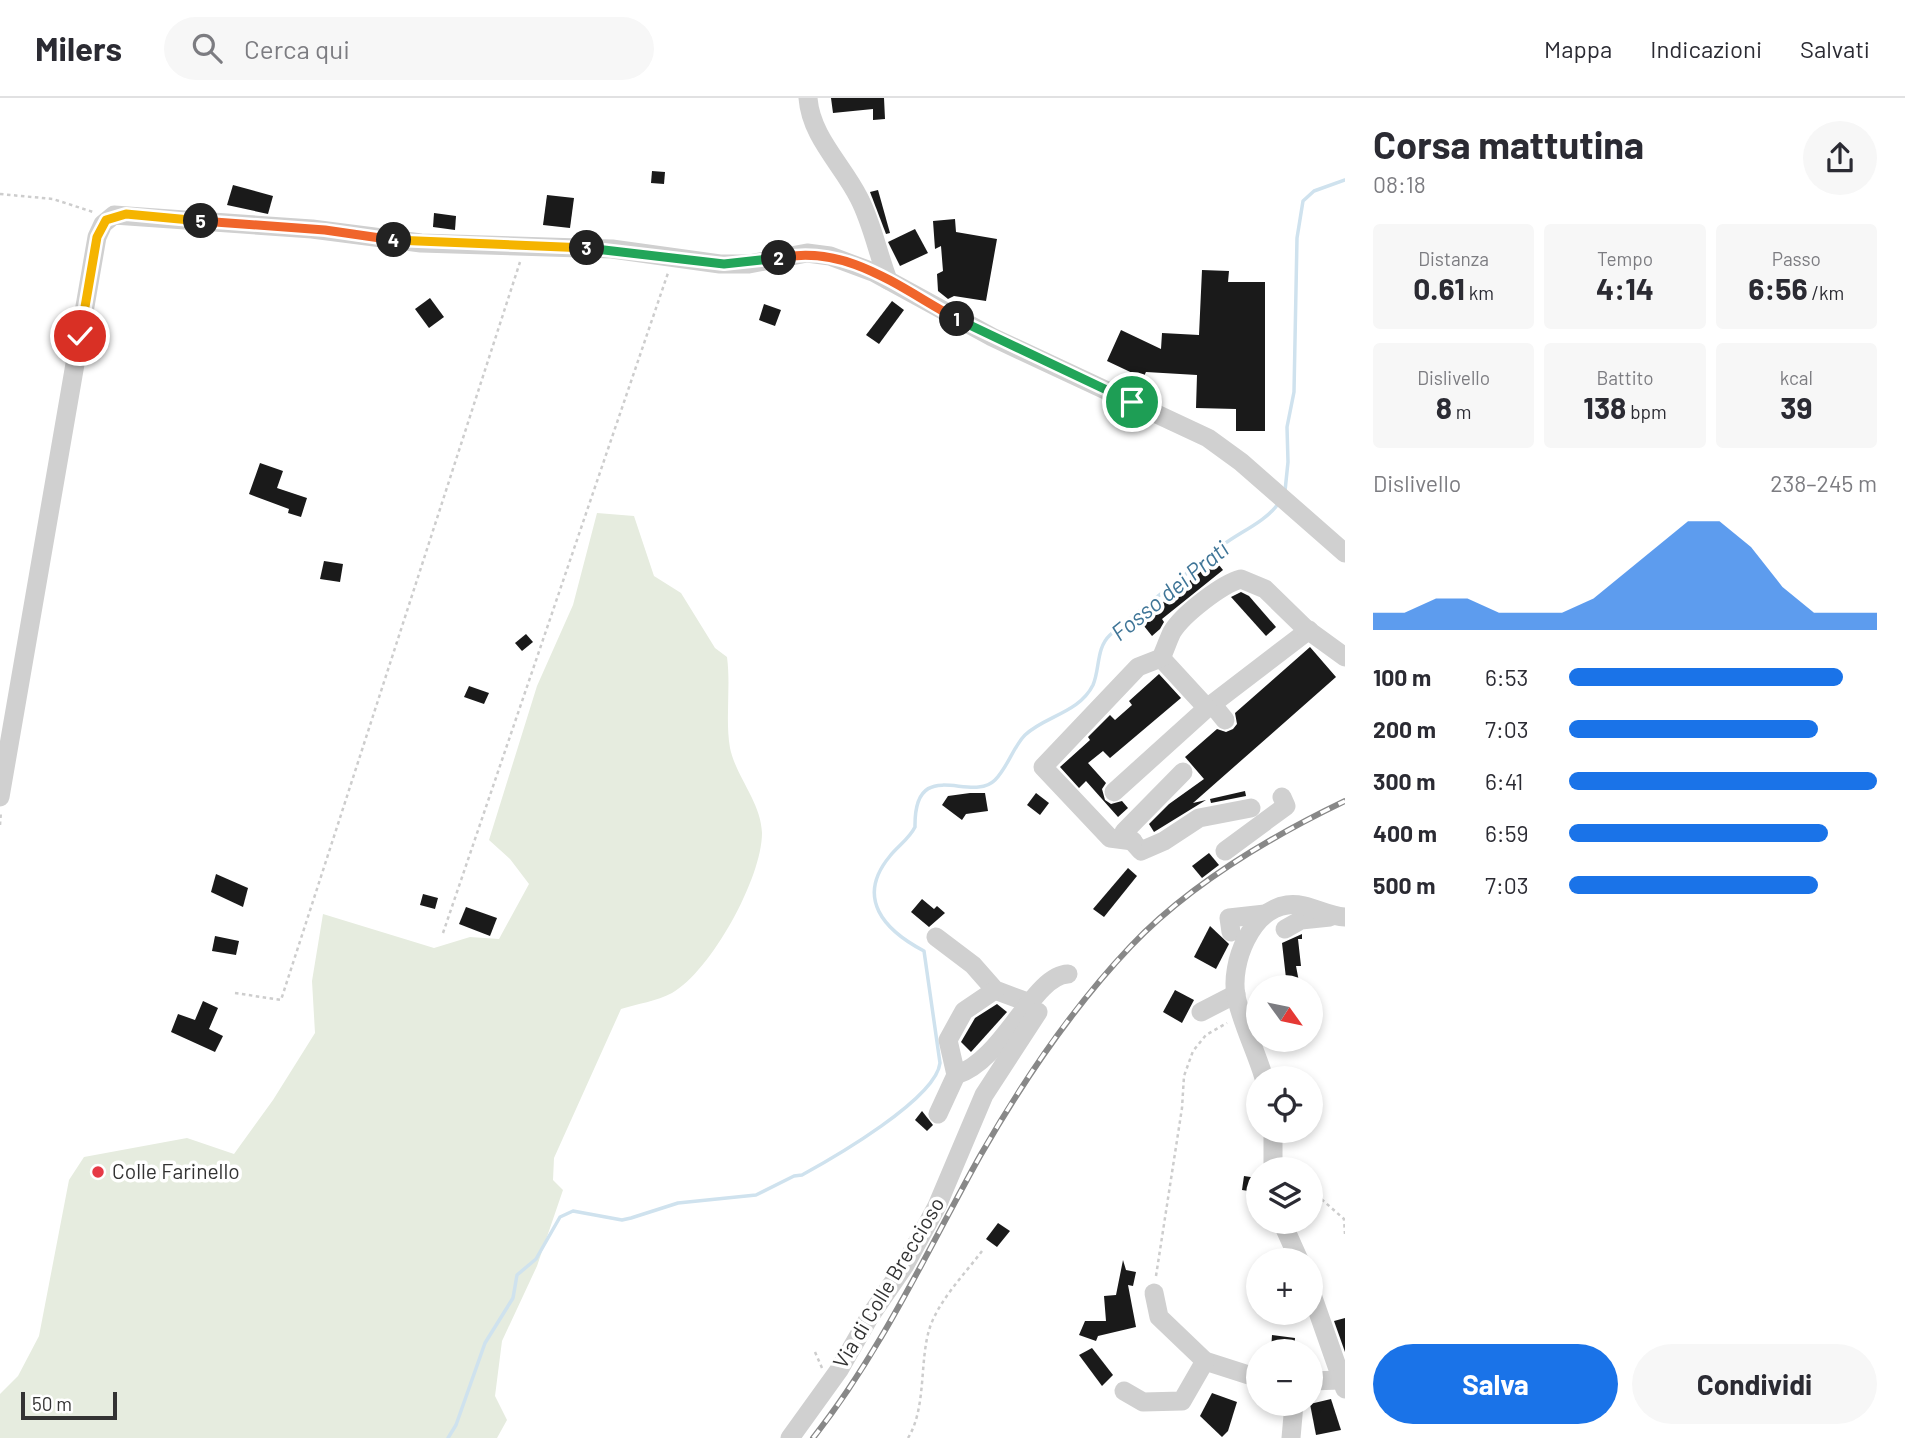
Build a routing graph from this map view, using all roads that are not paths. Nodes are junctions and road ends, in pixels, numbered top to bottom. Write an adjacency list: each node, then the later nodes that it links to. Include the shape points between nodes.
1 (808, 98): 2 (street, via 809,115 819,136 860,199)
2 (888, 280): 3 (street, via 984,332 1203,435); 10 (street, via 817,253 738,265 600,248 412,242 325,230 129,214 109,217 97,237)
3 (1345, 553)
4 (1309, 630): 5 (street); 6 (street, via 1265,589 1241,579 1226,583 1187,615); 7 (street)
5 (1345, 657)
6 (1161, 658): 7 (street); 13 (street, via 1138,667 1043,767)
7 (1210, 706): 8 (street); 13 (street)
8 (1225, 720)
9 (1183, 772): 14 (street, via 1124,832)
10 (0, 797)
11 (1282, 797): 15 (street, via 1286,806)
12 (1251, 808): 14 (street, via 1199,818 1141,851)
13 (1088, 815): 14 (street, via 1110,838)
14 (1133, 841)
15 (1225, 850)
16 (1265, 914): 17 (street, via 1287,905); 19 (street, via 1229,918); 23 (street, via 1248,935 1236,970)
17 (1340, 916): 18 (street, via 1301,920)
18 (1285, 929)
19 (1231, 932)
20 (936, 937): 22 (street, via 973,965)
21 (1068, 974): 24 (street, via 1060,974 1045,986)
22 (995, 990): 24 (street); 27 (street, via 964,1011 948,1040)
23 (1236, 994): 25 (street); 26 (street)
24 (1034, 1008): 27 (street, via 974,1070); 37 (street, Via di Colle Breccioso, via 984,1095 937,1206 905,1265)
25 (1201, 1012)
26 (1261, 1066)
27 (956, 1075): 28 (street)
28 (938, 1114)
29 (1154, 1293): 31 (street, via 1159,1317)
30 (1322, 1325): 34 (street)
31 (1205, 1361): 32 (street); 35 (street, via 1182,1401 1143,1402)
32 (1246, 1374)
33 (1323, 1378): 34 (street)
34 (1342, 1384)
35 (1124, 1391)
36 (1293, 1416): 38 (street)
37 (790, 1438)
38 (1291, 1438)

